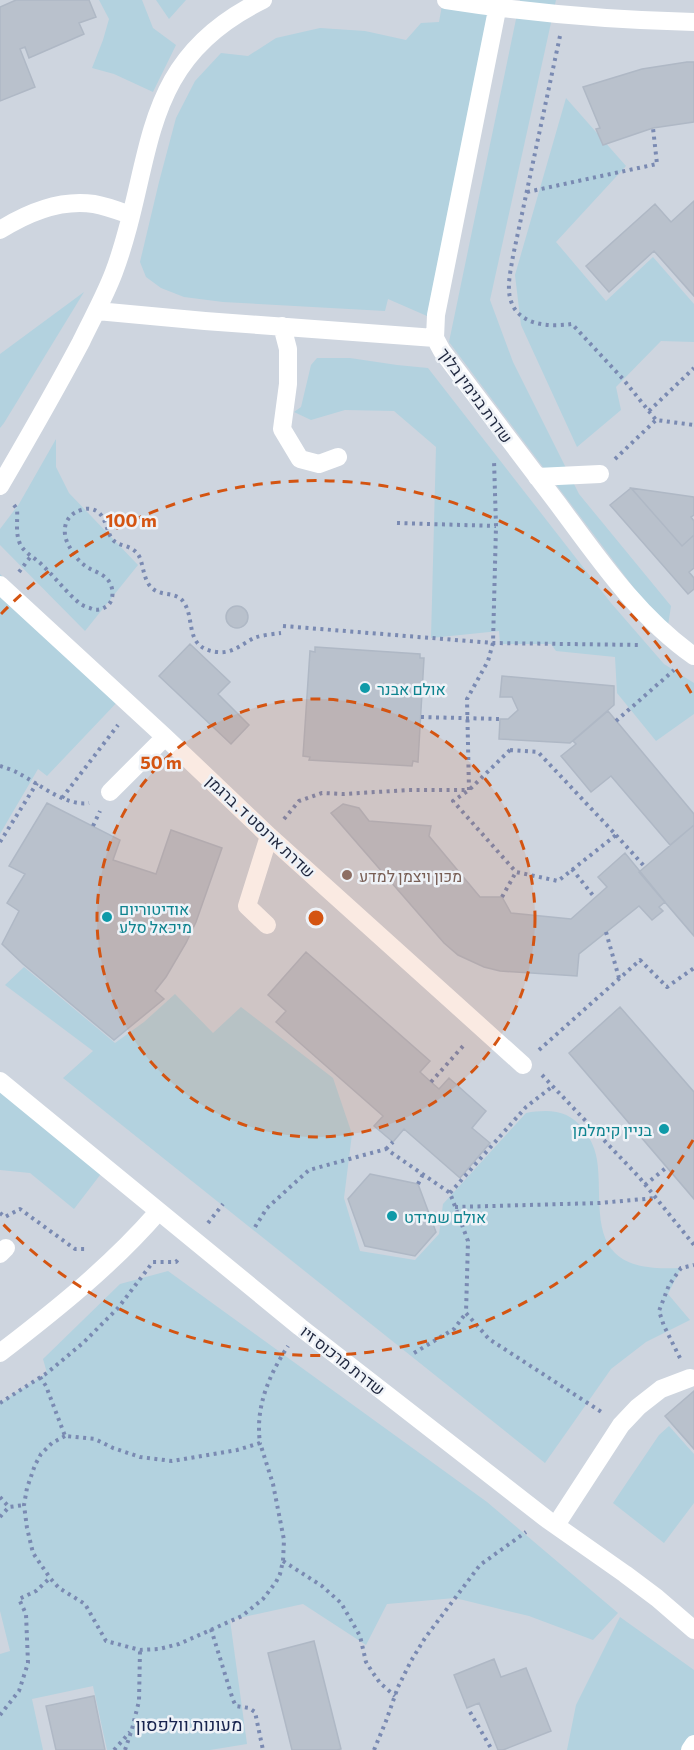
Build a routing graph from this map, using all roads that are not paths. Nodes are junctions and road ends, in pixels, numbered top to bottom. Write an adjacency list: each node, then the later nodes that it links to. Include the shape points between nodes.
1 (263, 0): 5 (street, via 237,14 184,60 150,133)
2 (447, 0): 3 (street)
3 (498, 4): 4 (street, via 564,15); 9 (street, שדרת בנימין בלוך, via 436,315)
4 (694, 22)
5 (130, 214): 6 (street, via 93,204 70,204 44,208); 7 (street, via 114,273)
6 (0, 230)
7 (97, 311): 8 (street); 13 (street)
8 (282, 326): 9 (street); 10 (street, via 288,349 282,429 300,459 319,464)
9 (435, 338): 12 (street, שדרת בנימין בלוך)
10 (338, 457)
11 (600, 474): 12 (street)
12 (537, 477): 15 (street, שדרת בנימין בלוך, via 623,588)
13 (3, 492)
14 (0, 585): 16 (street, שדרת ארנסט ד. ברגמן)
15 (691, 657)
16 (165, 736): 17 (street); 18 (street, שדרת ארנסט ד. ברגמן)
17 (110, 792)
18 (269, 836): 19 (street, via 247,906); 20 (street, שדרת ארנסט ד. ברגמן)
19 (267, 925)
20 (523, 1065)
21 (0, 1081): 22 (street, שדרת מרכוס זיו)
22 (158, 1212): 23 (street, via 99,1273); 25 (street, שדרת מרכוס זיו)
23 (0, 1353)
24 (690, 1378): 25 (street, via 661,1389 638,1407)
25 (552, 1522): 26 (street, שדרת מרכוס זיו, via 657,1598)
26 (694, 1630)
27 (694, 1744): 28 (street)
28 (690, 1750)

